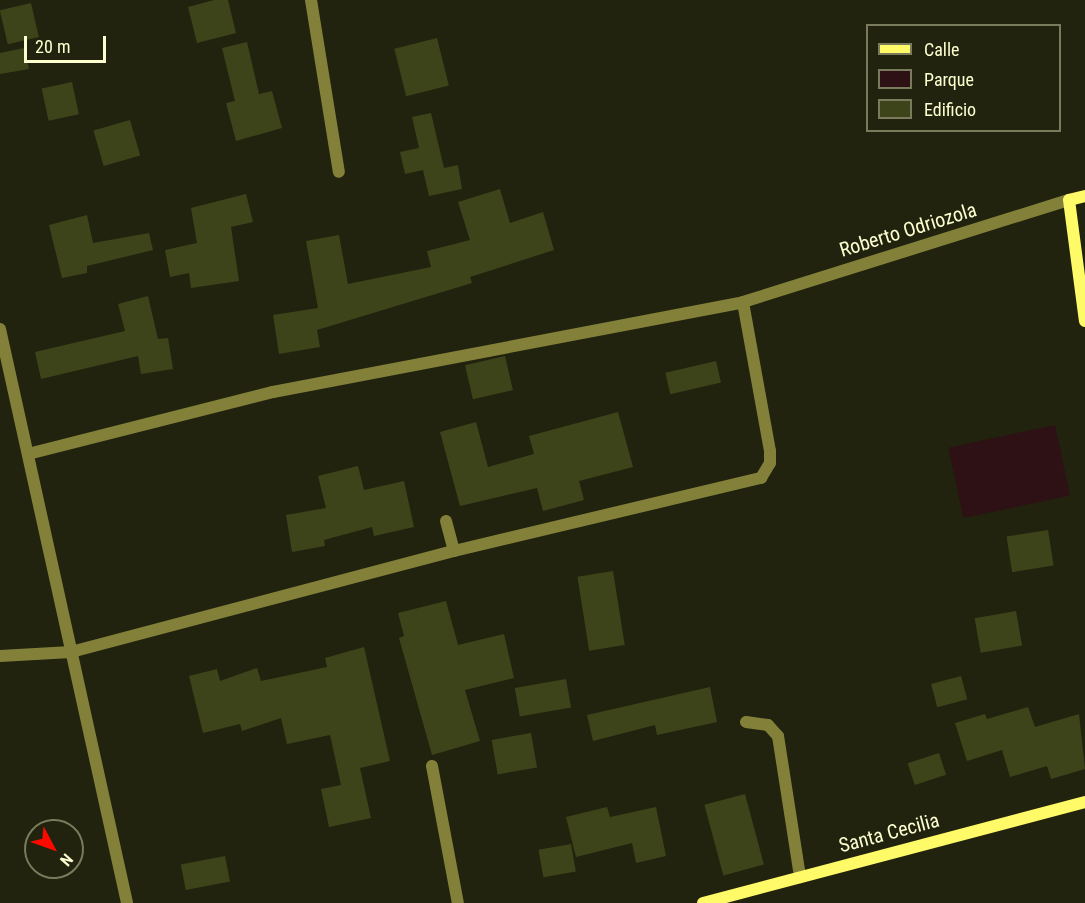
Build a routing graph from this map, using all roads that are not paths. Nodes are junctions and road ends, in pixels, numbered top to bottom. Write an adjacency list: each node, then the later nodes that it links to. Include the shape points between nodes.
1 (310, 0): 2 (street)
2 (339, 172)
3 (1085, 196): 4 (street, Roberto Odriozola)
4 (1069, 200): 5 (street, Roberto Odriozola); 6 (street)
5 (743, 302): 8 (street, Roberto Odriozola, via 273,392); 10 (street, via 770,451 770,463 761,478)
6 (1085, 321)
7 (0, 329): 8 (street)
8 (28, 454): 11 (street)
9 (446, 521): 10 (street)
10 (454, 551): 11 (street)
11 (71, 652): 12 (street); 17 (street)
12 (0, 656)
13 (746, 722): 16 (street, via 768,725 778,736)
14 (432, 766): 18 (street)
15 (1085, 802): 16 (street, Santa Cecilia)
16 (800, 877): 19 (street, Santa Cecilia)
17 (127, 903)
18 (458, 903)
19 (703, 903)

